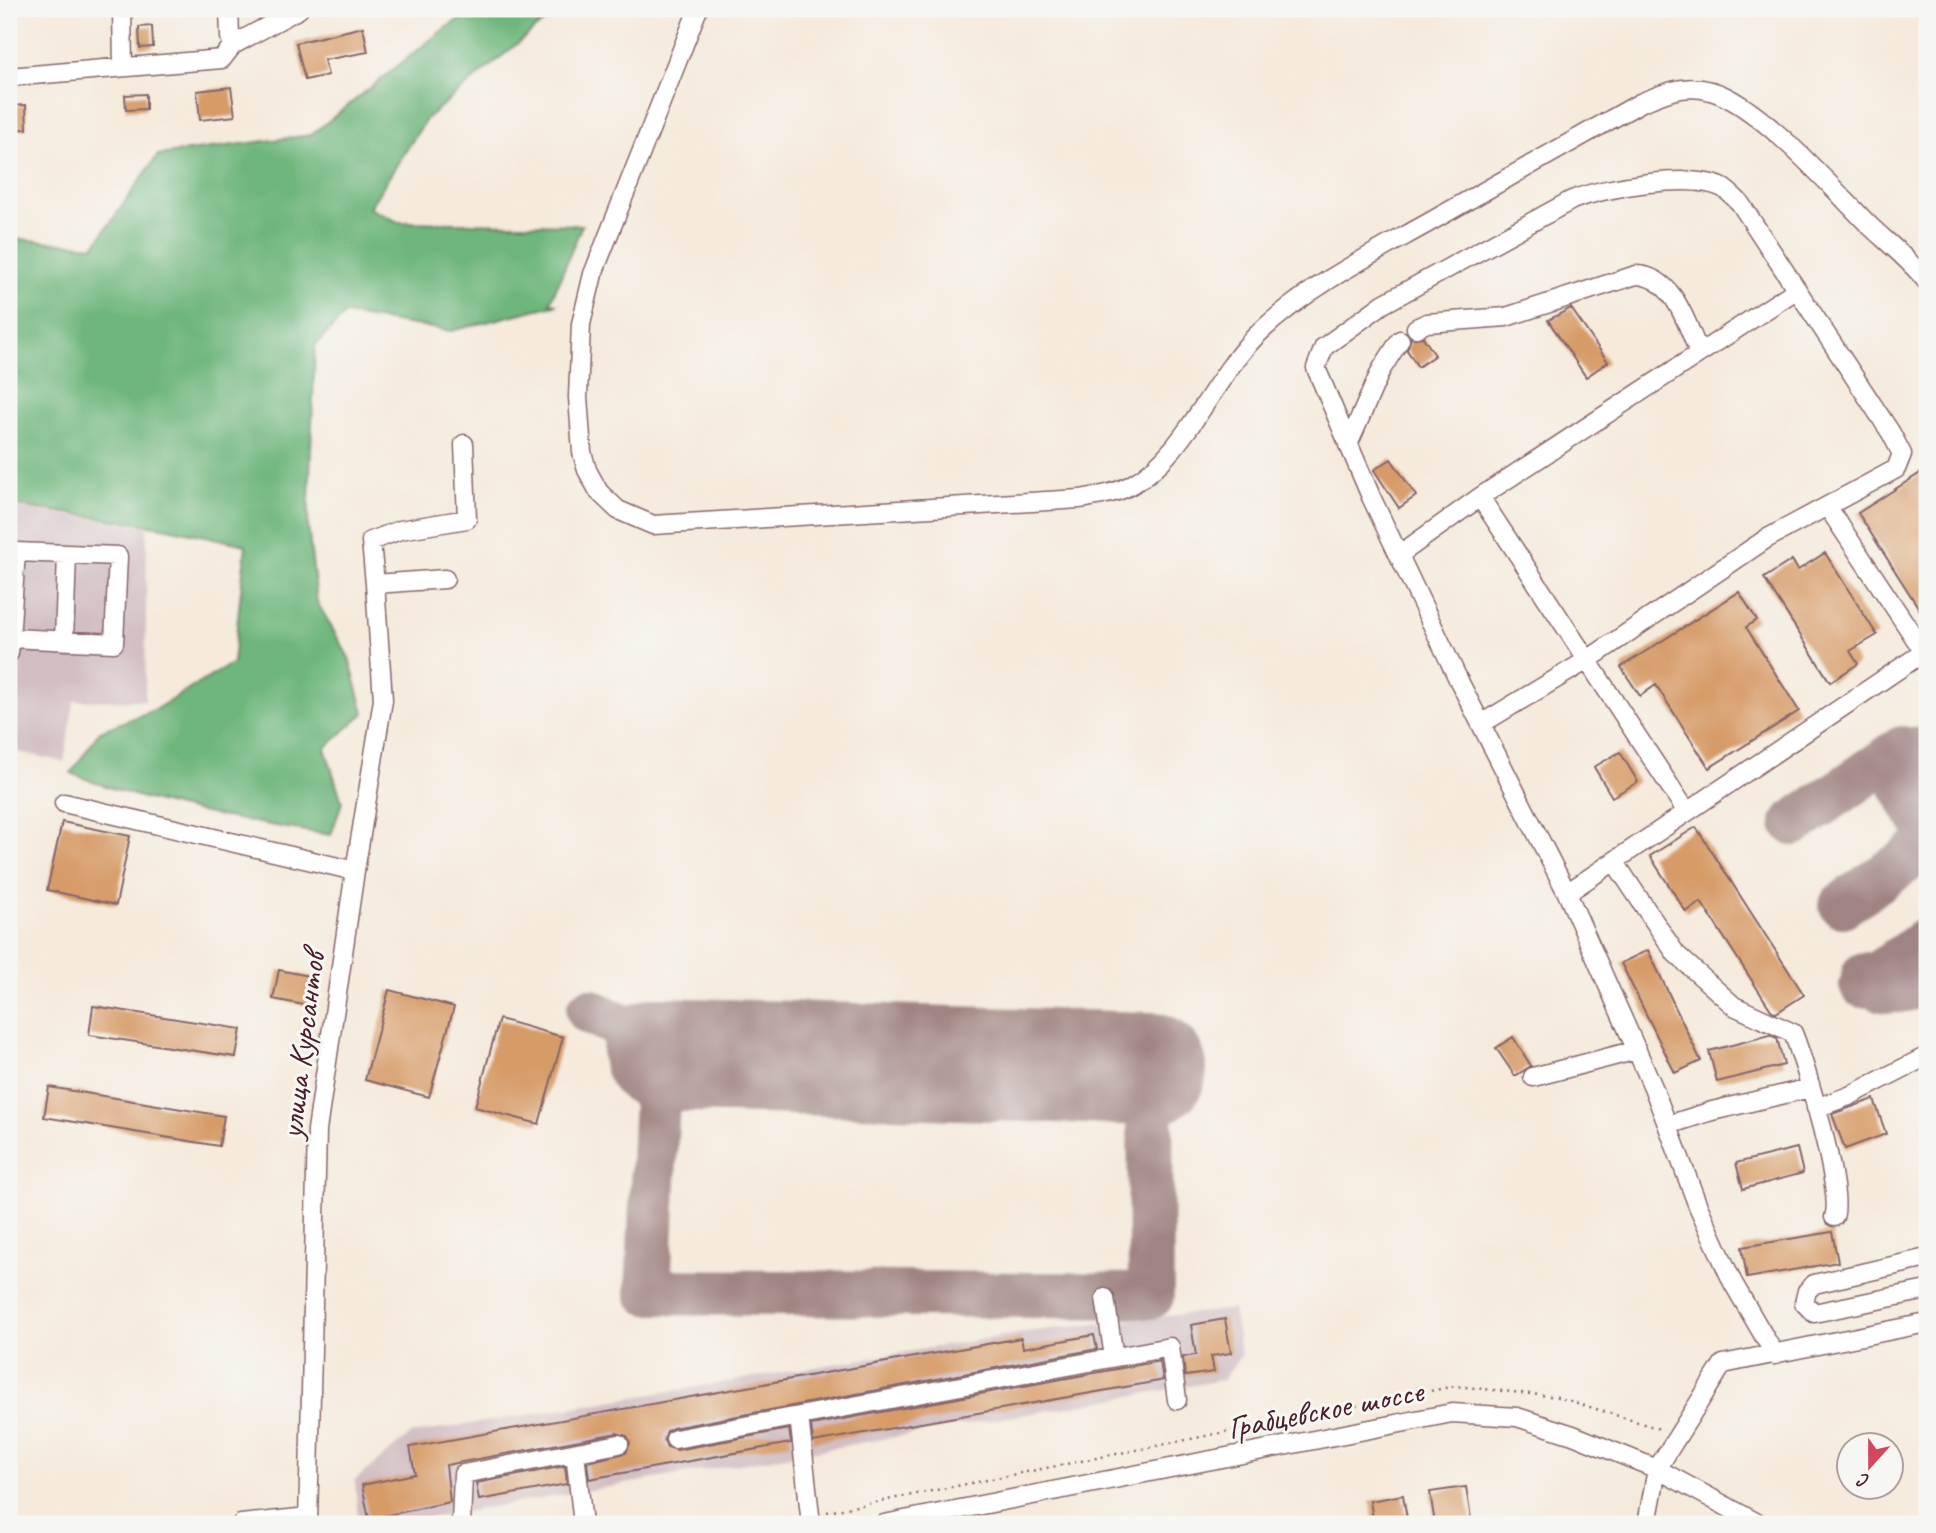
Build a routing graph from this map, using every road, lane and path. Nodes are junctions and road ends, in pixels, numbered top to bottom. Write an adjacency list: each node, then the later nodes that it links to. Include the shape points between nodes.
1 (122, 9): 6 (street)
2 (229, 9): 5 (street)
3 (299, 9): 5 (street)
4 (698, 9): 8 (street, via 593,274 582,324 578,397 587,470 599,492 618,510 653,525 1080,499 1130,486 1171,449 1236,360 1290,306 1340,272 1628,110 1678,88 1714,91 1767,127)
5 (233, 44): 6 (street, via 222,59)
6 (123, 67): 7 (street)
7 (9, 77)
8 (1925, 275)
9 (1796, 290): 12 (street); 14 (street, via 1740,203 1724,189 1695,182 1599,189 1383,304 1324,347 1316,368); 16 (street, via 1902,454 1896,469)
10 (1416, 328): 12 (street, via 1427,323 1506,317 1646,275 1671,293)
11 (1400, 340): 14 (street, via 1381,370)
12 (1699, 352): 15 (street)
13 (464, 444): 20 (street, улица Курсантов, via 467,519 400,530 371,541)
14 (1348, 445): 18 (street)
15 (1480, 497): 18 (street); 24 (street)
16 (1827, 506): 23 (street); 24 (street, via 1766,539)
17 (67, 554): 21 (street); 21 (street, via 118,556 114,643); 22 (street, via 16,552)
18 (1399, 555): 25 (street)
19 (444, 579): 20 (street)
20 (375, 584): 29 (street, улица Курсантов, via 383,699)
21 (64, 641): 22 (street)
22 (10, 646)
23 (1926, 652): 27 (street)
24 (1589, 659): 25 (street); 27 (street)
25 (1481, 724): 30 (street)
26 (64, 803): 29 (street)
27 (1686, 811): 28 (street)
28 (1614, 861): 30 (street); 34 (street, via 1675,954 1734,1006 1793,1033)
29 (355, 871): 50 (street, улица Курсантов, via 317,1130)
30 (1567, 893): 31 (street)
31 (1637, 1050): 33 (street); 36 (street)
32 (1927, 1056): 35 (street)
33 (1533, 1077)
34 (1810, 1088): 35 (street); 36 (street)
35 (1816, 1108): 37 (street, via 1836,1196)
36 (1668, 1125): 42 (street, via 1733,1283)
37 (1834, 1217)
38 (1927, 1258): 39 (street, via 1814,1284 1804,1303 1814,1312)
39 (1927, 1290)
40 (1105, 1298): 43 (street)
41 (1927, 1323): 42 (street)
42 (1775, 1355): 49 (street, via 1723,1364)
43 (1114, 1357): 44 (street, via 1170,1347); 45 (street)
44 (1177, 1400)
45 (799, 1416): 46 (street); 54 (street)
46 (675, 1439)
47 (619, 1444): 48 (street)
48 (575, 1452): 52 (street, via 463,1474); 53 (street)
49 (1657, 1469): 55 (street, Грабцевское шоссе, via 1517,1417 1452,1413); 56 (street); 57 (street, Грабцевское шоссе)
50 (308, 1520): 51 (street)
51 (241, 1524)
52 (461, 1524)
53 (583, 1524)
54 (811, 1524)
55 (884, 1524)
56 (1647, 1524)
57 (1759, 1524)

